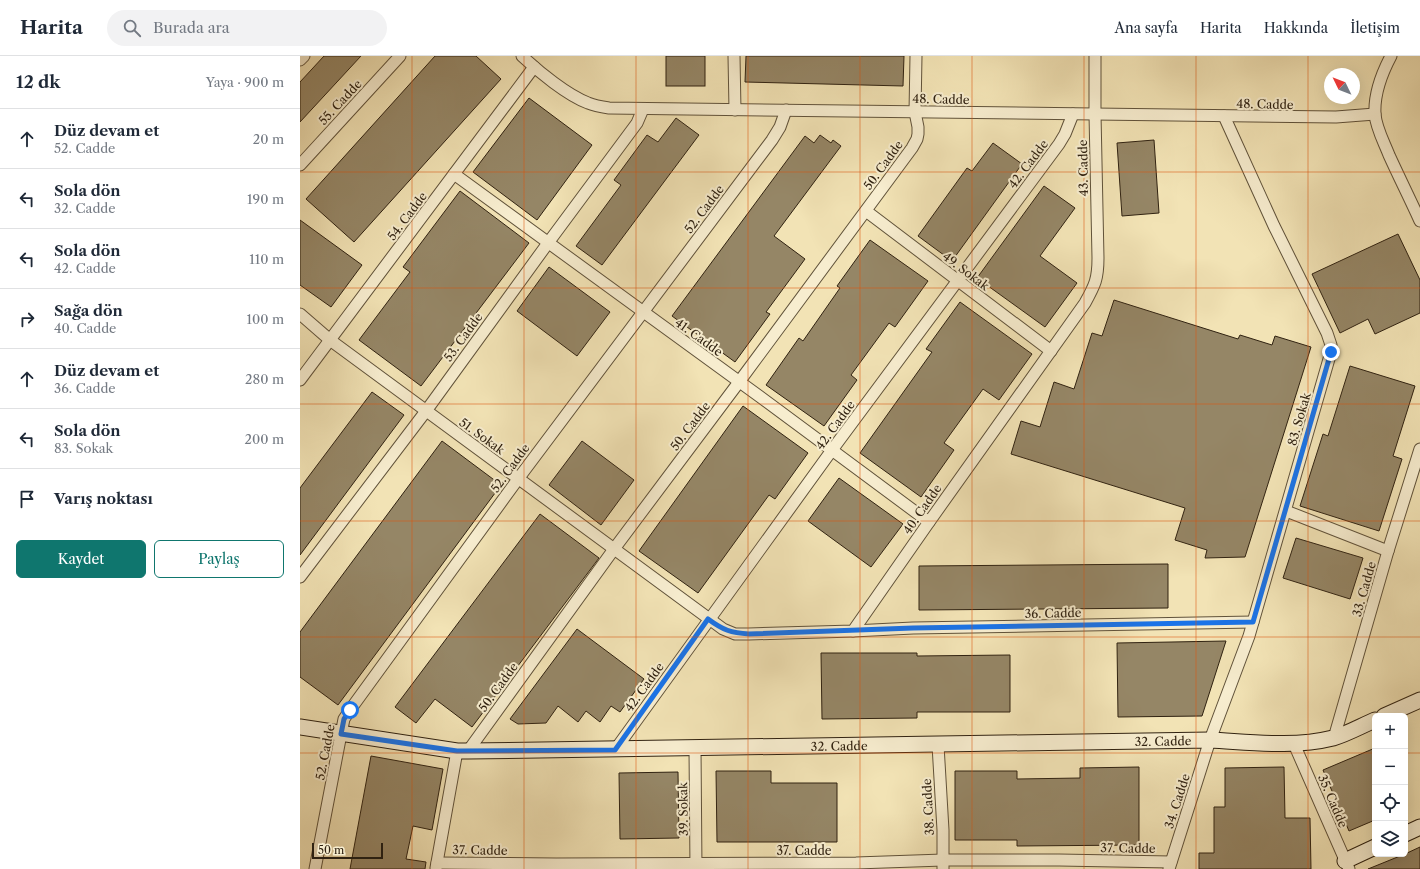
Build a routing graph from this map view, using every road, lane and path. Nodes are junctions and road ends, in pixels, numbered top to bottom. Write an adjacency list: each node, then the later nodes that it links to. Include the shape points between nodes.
1 (304, 56): 8 (street)
2 (400, 56): 18 (street, 55. Cadde)
3 (522, 56): 9 (street, 48. Cadde)
4 (734, 56): 11 (street)
5 (916, 56): 13 (street, 50. Cadde)
6 (1096, 56): 15 (street, 43. Cadde)
7 (1391, 56): 16 (street, via 1380,85)
8 (300, 60)
9 (534, 67): 10 (street, 48. Cadde, via 589,104 609,108); 19 (street, 54. Cadde)
10 (643, 109): 11 (street, 48. Cadde); 22 (street, 53. Cadde, via 638,123)
11 (735, 110): 12 (street, 48. Cadde)
12 (786, 110): 13 (street, 48. Cadde); 25 (street, 52. Cadde, via 772,140)
13 (915, 112): 14 (street, 48. Cadde); 20 (street, 50. Cadde, via 917,139)
14 (1073, 114): 15 (street, 48. Cadde); 23 (street, 42. Cadde, via 1059,144)
15 (1095, 114): 17 (street, 48. Cadde); 24 (street, 43. Cadde)
16 (1375, 114): 17 (street, 48. Cadde, via 1336,117); 21 (street, via 1383,141)
17 (1224, 116): 35 (street, 83. Sokak, via 1331,345 1329,362)
18 (300, 165)
19 (454, 174): 22 (street, 41. Cadde); 27 (street, 54. Cadde)
20 (866, 211): 23 (street, 49. Sokak); 30 (street, 50. Cadde)
21 (1420, 221)
22 (548, 243): 25 (street, 41. Cadde); 31 (street, 53. Cadde)
23 (958, 280): 28 (street, 49. Sokak); 33 (street, 42. Cadde)
24 (1097, 280): 28 (street, 40. Cadde, via 1085,303)
25 (643, 312): 30 (street, 41. Cadde); 34 (street, 52. Cadde)
26 (300, 314): 27 (street, 51. Sokak)
27 (330, 340): 29 (street, 54. Cadde); 31 (street, 51. Sokak)
28 (1051, 351): 36 (street, 40. Cadde)
29 (300, 380)
30 (740, 382): 33 (street, 41. Cadde); 37 (street, 50. Cadde)
31 (426, 411): 34 (street, 51. Sokak); 39 (street, 53. Cadde)
32 (1420, 449): 38 (street, 33. Cadde)
33 (832, 450): 36 (street, 41. Cadde); 40 (street, 42. Cadde)
34 (518, 479): 37 (street, 51. Sokak); 47 (street, 52. Cadde, via 350,710 344,719)
35 (1286, 511): 38 (street); 41 (street, 83. Sokak)
36 (928, 522): 42 (street, 40. Cadde)
37 (614, 550): 40 (street, 51. Sokak); 54 (street, 50. Cadde)
38 (1388, 551): 48 (street, 33. Cadde)
39 (300, 577)
40 (708, 619): 42 (street, via 735,634); 53 (street, 42. Cadde)
41 (1253, 622): 42 (street, 36. Cadde); 49 (street, 83. Sokak)
42 (853, 631)
43 (1420, 700): 44 (street)
44 (1391, 713)
45 (1372, 721): 48 (street, 32. Cadde)
46 (300, 727): 47 (street, 32. Cadde)
47 (341, 734): 54 (street, 32. Cadde); 63 (street, 52. Cadde)
48 (1334, 738): 50 (street, 32. Cadde)
49 (1210, 740): 50 (street, 32. Cadde); 51 (street, 32. Cadde); 59 (street, 34. Cadde)
50 (1294, 744): 60 (street, 35. Cadde)
51 (938, 745): 52 (street, 32. Cadde); 58 (street, 38. Cadde)
52 (695, 748): 53 (street, 32. Cadde); 62 (street, 39. Sokak)
53 (615, 750): 54 (street, 32. Cadde)
54 (463, 751): 61 (street, 50. Cadde)
55 (1420, 827): 56 (street)
56 (1408, 833)
57 (1372, 849): 60 (street)
58 (943, 865): 59 (street, 37. Cadde, via 1059,860); 62 (street, 37. Cadde, via 856,863)
59 (1170, 865)
60 (1347, 865)
61 (436, 866): 62 (street, 37. Cadde)
62 (696, 866)
63 (315, 869)

